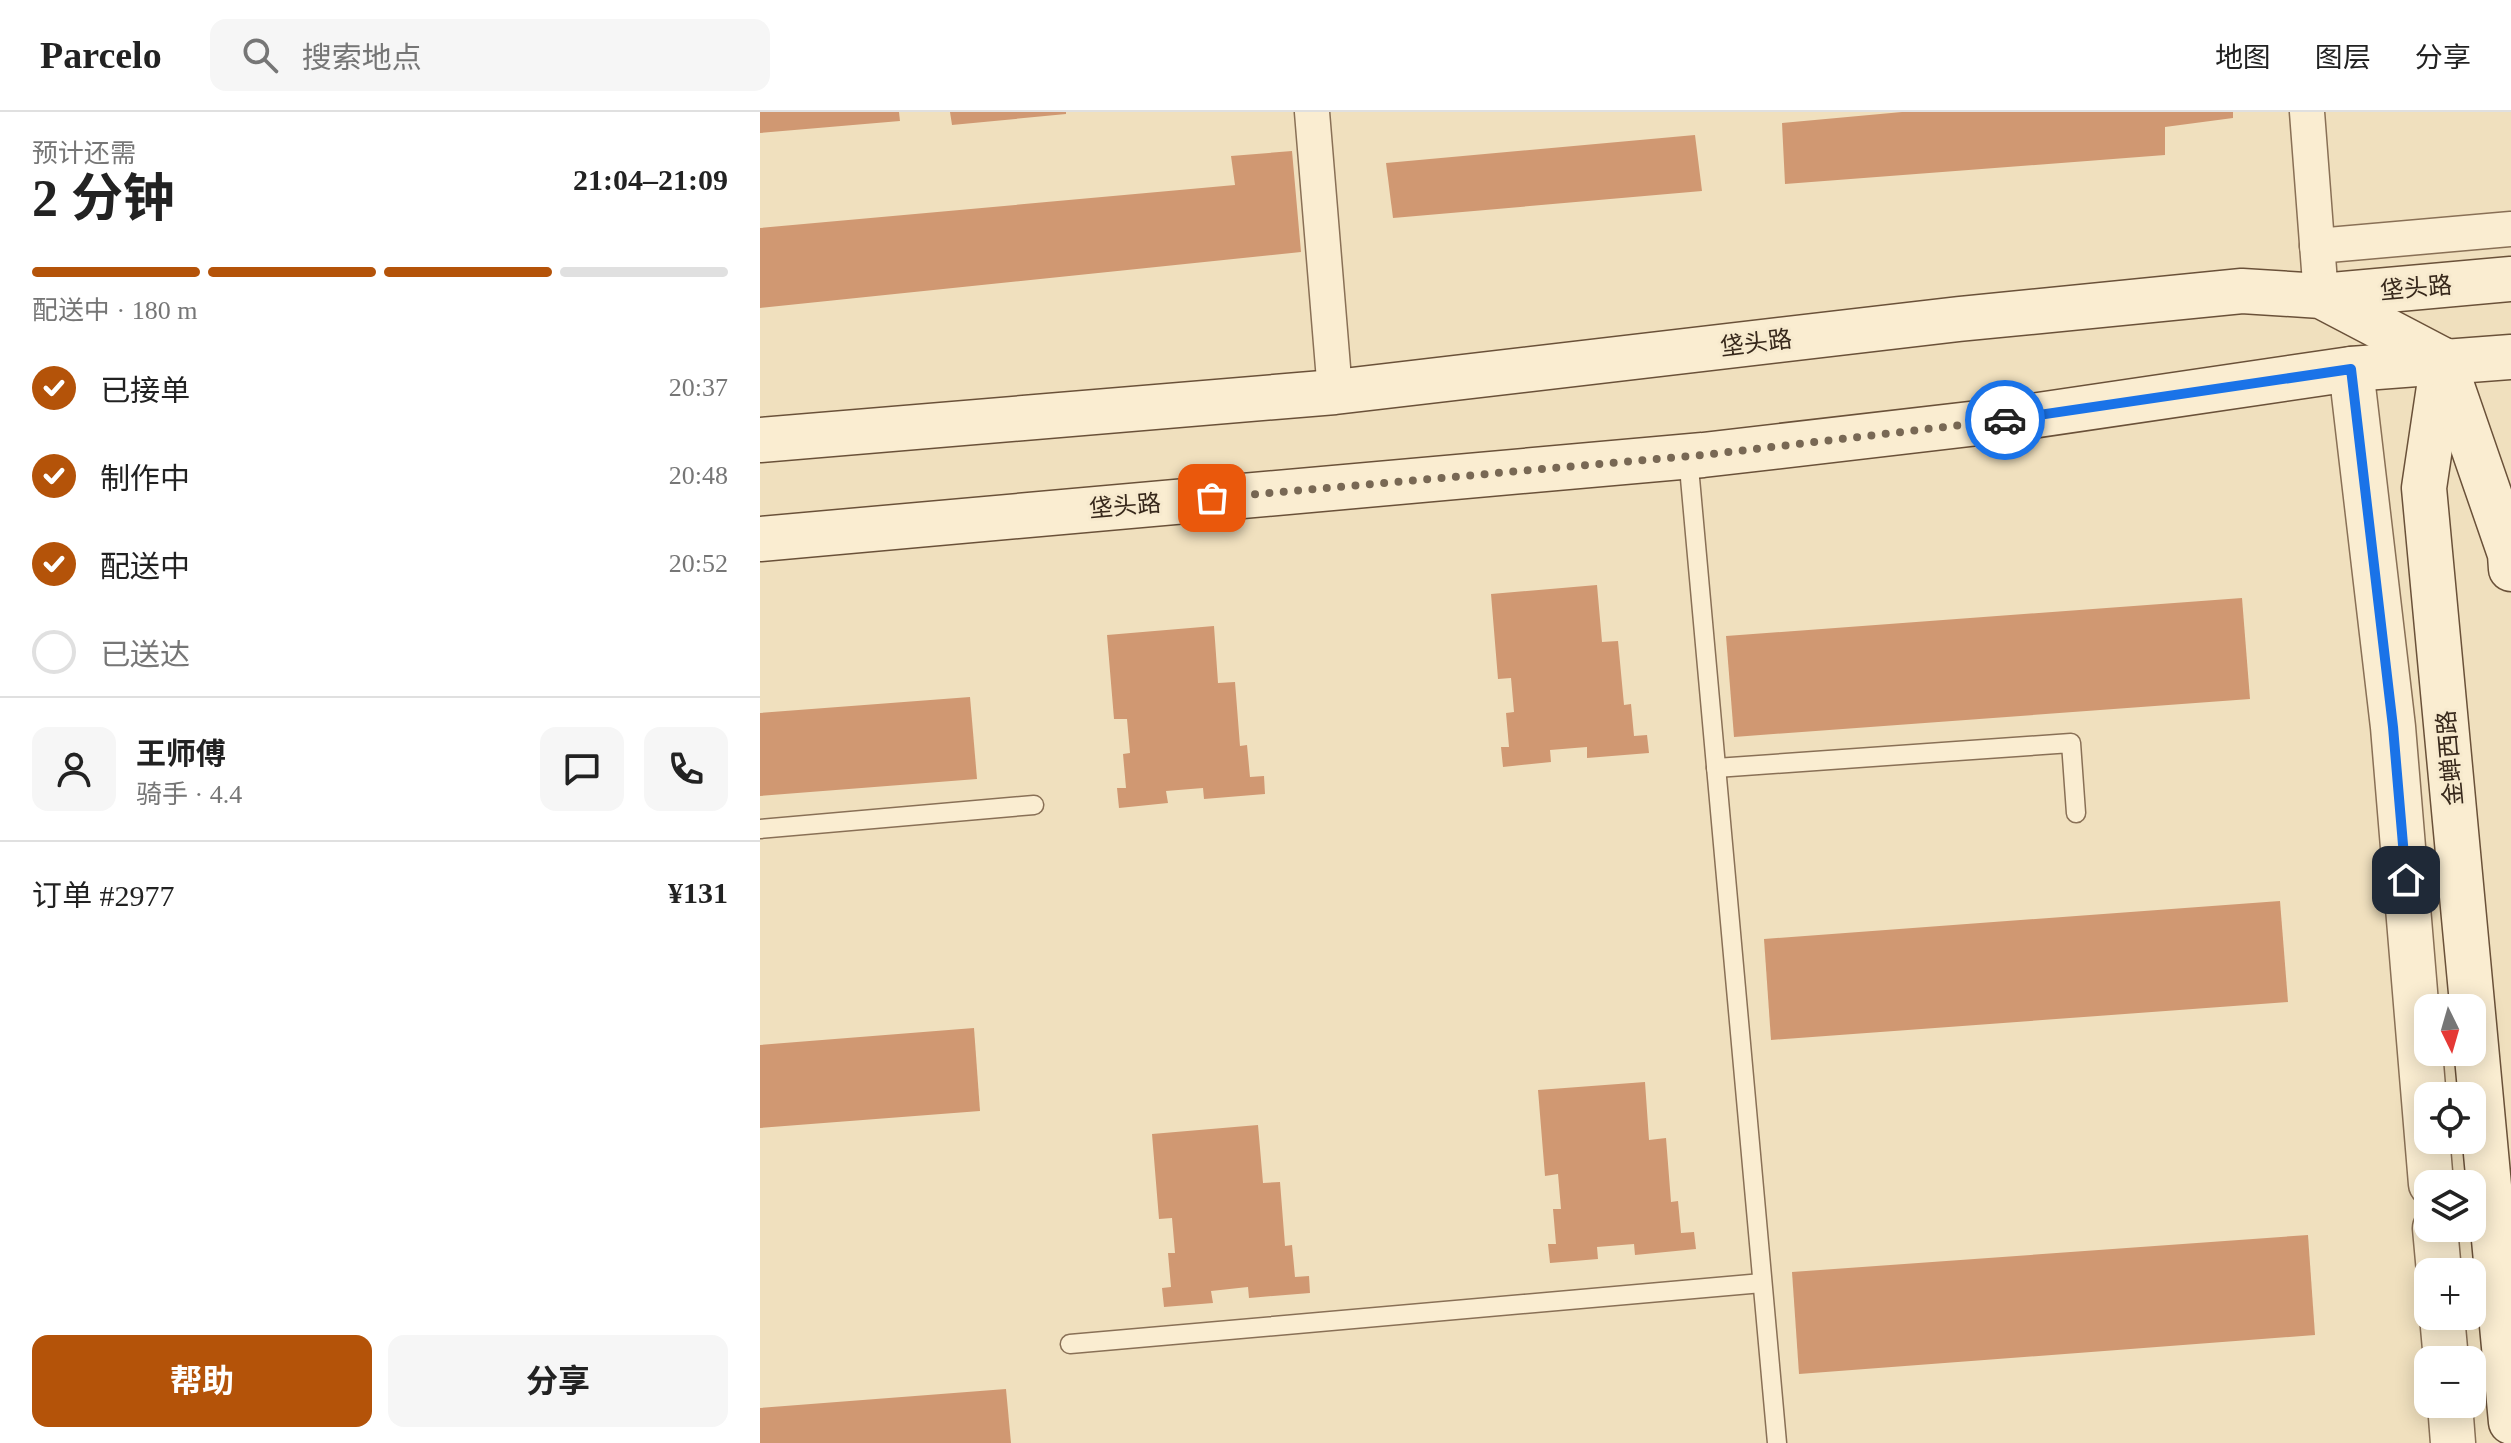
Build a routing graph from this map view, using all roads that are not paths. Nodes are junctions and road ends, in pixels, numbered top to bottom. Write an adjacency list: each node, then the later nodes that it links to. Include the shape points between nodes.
1 (1312, 112): 10 (street)
2 (2307, 112): 4 (street)
3 (2511, 229): 4 (street)
4 (2317, 246): 6 (street)
5 (2511, 279): 6 (main road, 垡头路)
6 (2321, 296): 8 (main road, 垡头路); 10 (main road, 垡头路, via 2226,292)
7 (2511, 357): 8 (main road, 垡头路)
8 (2443, 360): 9 (main road, 垡头路); 14 (main road); 23 (main road, 金蝉西路, via 2424,488)
9 (2351, 369): 12 (main road, 垡头路, via 2004,420); 19 (main road, via 2393,727)
10 (1335, 392): 11 (main road, 垡头路)
11 (760, 440)
12 (1688, 456): 13 (main road, 垡头路); 15 (lane)
13 (760, 539)
14 (2511, 569)
15 (1716, 768): 17 (lane, via 2071,743); 20 (lane)
16 (1034, 805): 18 (lane)
17 (2076, 813)
18 (760, 829)
19 (2430, 1170)
20 (1762, 1283): 21 (lane); 24 (lane)
21 (1070, 1344)
22 (2451, 1418): 25 (main road)
23 (2511, 1422)
24 (1777, 1443)
25 (2453, 1443)

